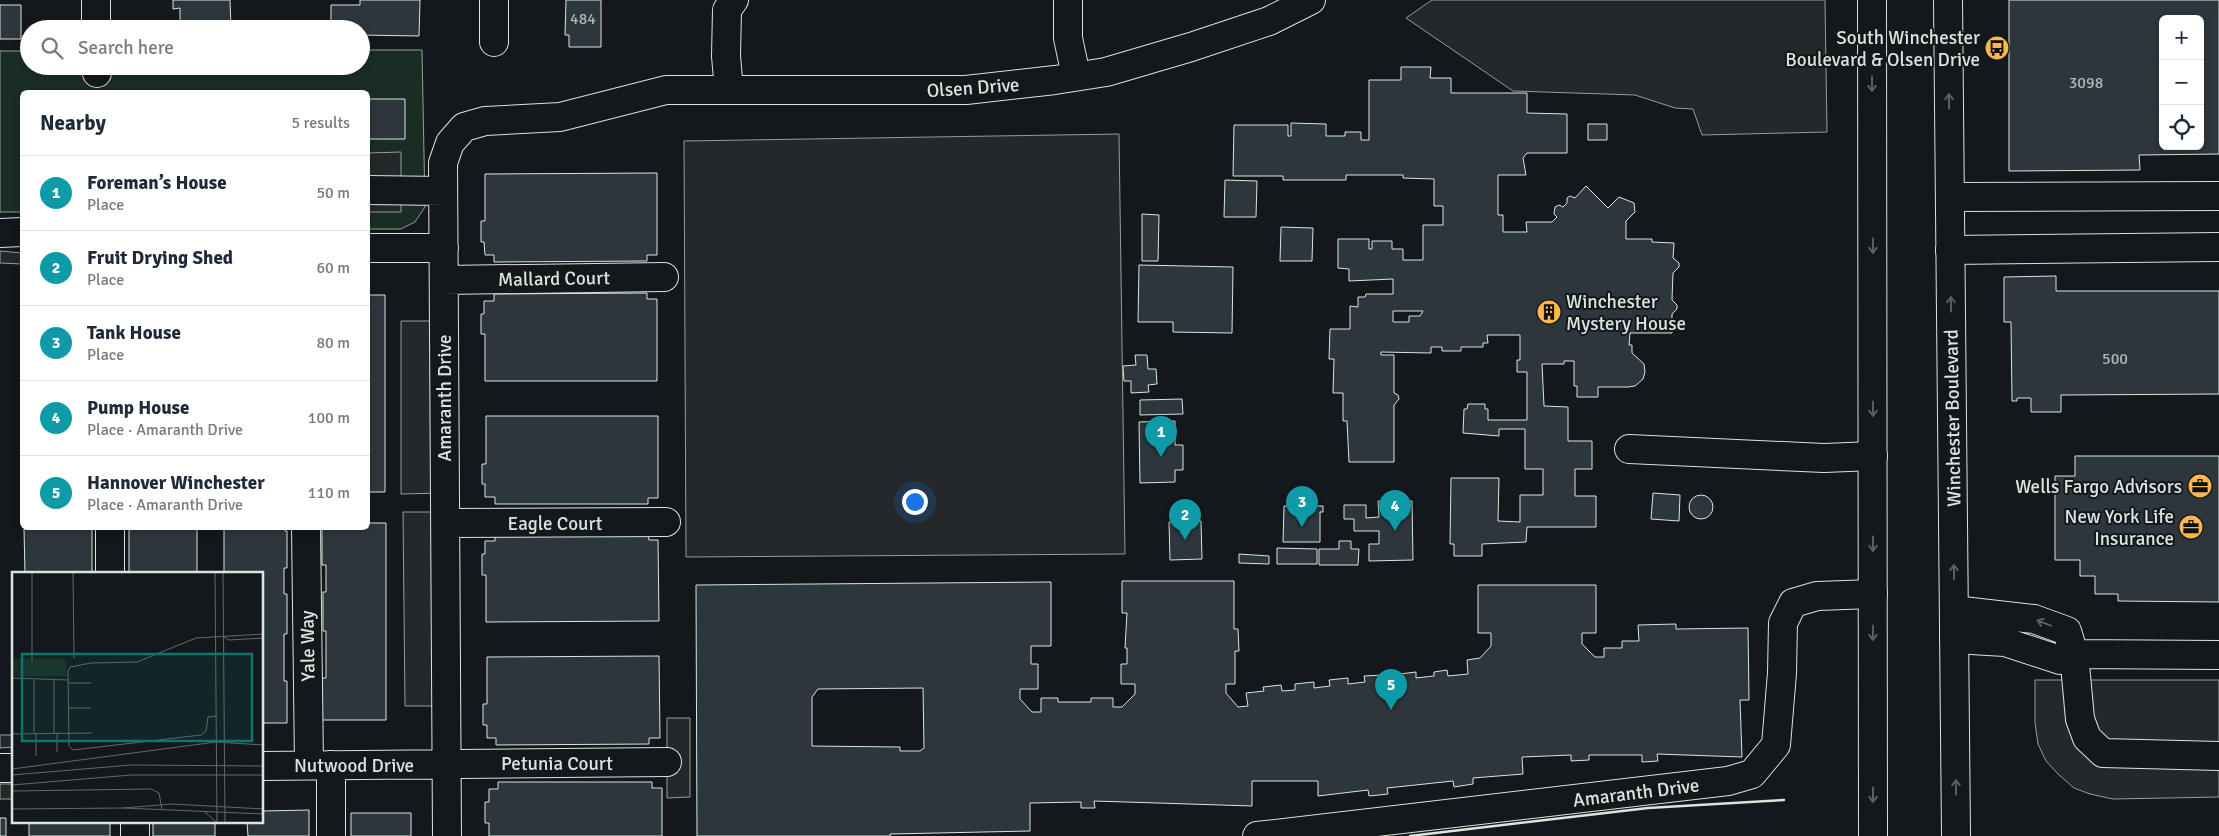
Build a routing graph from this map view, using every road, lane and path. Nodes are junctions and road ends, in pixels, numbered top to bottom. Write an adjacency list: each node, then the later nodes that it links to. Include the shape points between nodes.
1 (96, 0): 8 (street)
2 (494, 0): 9 (street)
3 (734, 0): 11 (street, via 727,10)
4 (1068, 0): 10 (street, via 1068,38)
5 (1311, 0): 10 (street, Olsen Drive, via 1269,22 1106,72)
6 (1872, 0): 26 (street, one-way to 26)
7 (1948, 0): 16 (street, Winchester Boulevard, one-way to 7)
8 (96, 20)
9 (494, 42)
10 (1076, 76): 11 (street, Olsen Drive, via 966,90)
11 (729, 90): 12 (street, Olsen Drive, via 666,90)
12 (622, 102): 14 (street, Amaranth Drive, via 560,117 485,121 464,127 450,143 443,163)
13 (370, 190): 14 (street)
14 (443, 191): 21 (street, Amaranth Drive)
15 (2219, 196): 16 (street)
16 (1950, 197): 22 (street, Winchester Boulevard)
17 (0, 232): 18 (street)
18 (20, 232)
19 (2219, 247): 22 (street)
20 (370, 248): 21 (street)
21 (444, 248): 24 (street, Amaranth Drive)
22 (1950, 250): 33 (street, Winchester Boulevard, one-way to 22)
23 (664, 277): 24 (street, Mallard Court)
24 (444, 280): 28 (street, Amaranth Drive)
25 (1629, 449): 26 (street, via 1824,458)
26 (1873, 456): 32 (street, one-way to 32)
27 (666, 522): 28 (street, Eagle Court)
28 (444, 523): 39 (street, Amaranth Drive)
29 (110, 530): 31 (street)
30 (306, 530): 40 (street, Yale Way)
31 (110, 572)
32 (1874, 594): 44 (street, Amaranth Drive, via 1817,596 1792,604 1783,623 1776,745 1752,774 1719,782); 45 (street, one-way to 45)
33 (1954, 610): 34 (street, Winchester Boulevard); 35 (street, one-way to 33, via 2067,632 2034,619)
34 (1954, 639): 35 (street, via 2005,642 2060,660); 46 (street, Winchester Boulevard, one-way to 34)
35 (2074, 654): 36 (street); 37 (street, via 2080,719 2087,738 2103,753)
36 (2219, 655)
37 (2219, 756)
38 (668, 762): 39 (street, Petunia Court)
39 (446, 764): 40 (street, Nutwood Drive); 43 (street, Amaranth Drive)
40 (320, 765): 41 (street, Nutwood Drive); 42 (street, Yale Way)
41 (264, 766)
42 (332, 836)
43 (447, 836)
44 (1257, 836)
45 (1873, 836)
46 (1956, 836)

